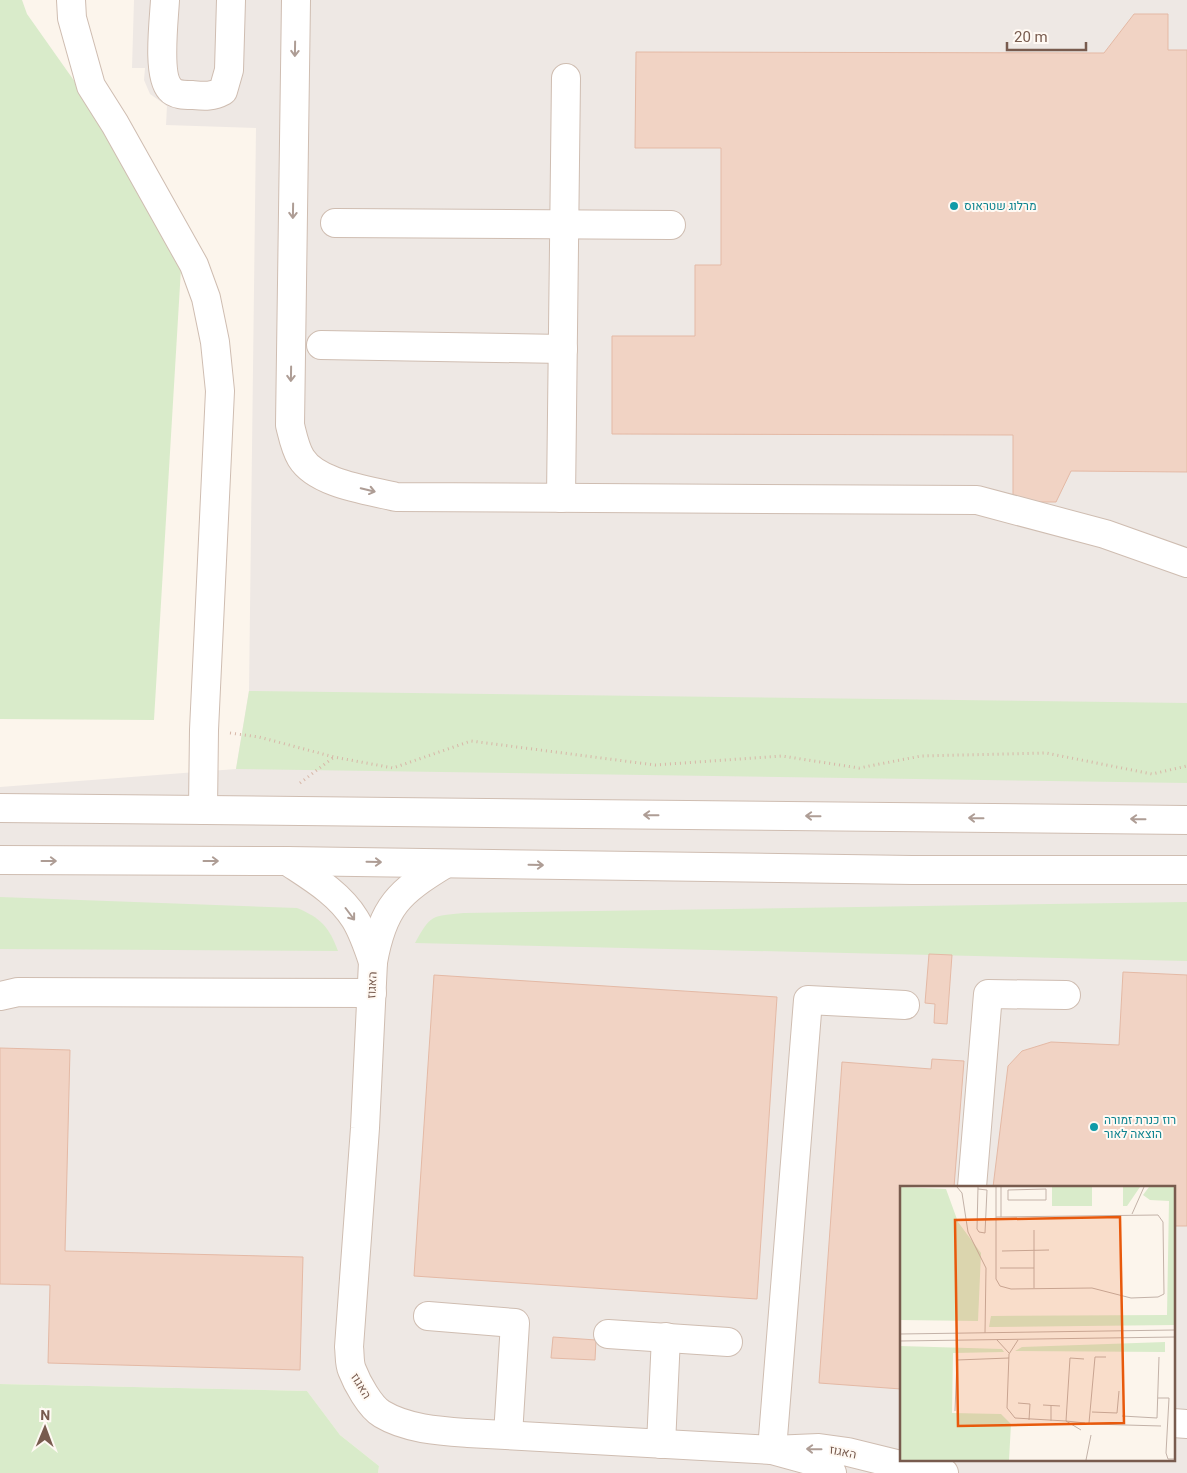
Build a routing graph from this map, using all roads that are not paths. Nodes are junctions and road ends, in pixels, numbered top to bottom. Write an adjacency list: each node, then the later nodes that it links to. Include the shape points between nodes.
1 (71, 0): 14 (street, via 72,18 91,86 194,265 206,298 215,342 220,391)
2 (165, 0): 3 (street, via 162,64 168,85 182,95 214,96 223,91 229,70)
3 (231, 0)
4 (296, 0): 11 (street, one-way to 11, via 290,425 295,447 302,460 320,476 396,497)
5 (566, 78): 7 (street)
6 (335, 224): 7 (street)
7 (564, 224): 8 (street); 10 (street)
8 (671, 224)
9 (321, 345): 10 (street)
10 (563, 349): 11 (street)
11 (561, 498): 12 (street, via 977,500 1104,534)
12 (1187, 563)
13 (0, 808): 14 (street)
14 (203, 810): 15 (street, one-way to 14)
15 (1187, 820)
16 (0, 860): 17 (street, one-way to 17)
17 (287, 860): 18 (street, one-way to 18); 20 (street, one-way to 20, via 339,900 354,918)
18 (445, 864): 19 (street, one-way to 19); 20 (street, האגוז, via 402,894 377,937)
19 (1187, 870)
20 (373, 962): 21 (street, האגוז)
21 (372, 993): 23 (street, via 18,992); 32 (street, האגוז, via 349,1347 351,1369 381,1414 435,1430)
22 (1066, 995): 25 (street, via 988,994)
23 (0, 996)
24 (905, 1005): 34 (street, via 808,1000)
25 (972, 1186)
26 (428, 1316): 32 (street, via 515,1323)
27 (608, 1334): 28 (street)
28 (666, 1337): 29 (street); 33 (street)
29 (728, 1342)
30 (1174, 1423): 31 (street)
31 (1187, 1424)
32 (508, 1435): 33 (street, האגוז)
33 (661, 1444): 34 (street, האגוז)
34 (772, 1450): 35 (street, האגוז, one-way to 34, via 819,1448); 36 (street, האגוז, via 812,1461)
35 (927, 1469)
36 (832, 1473)

